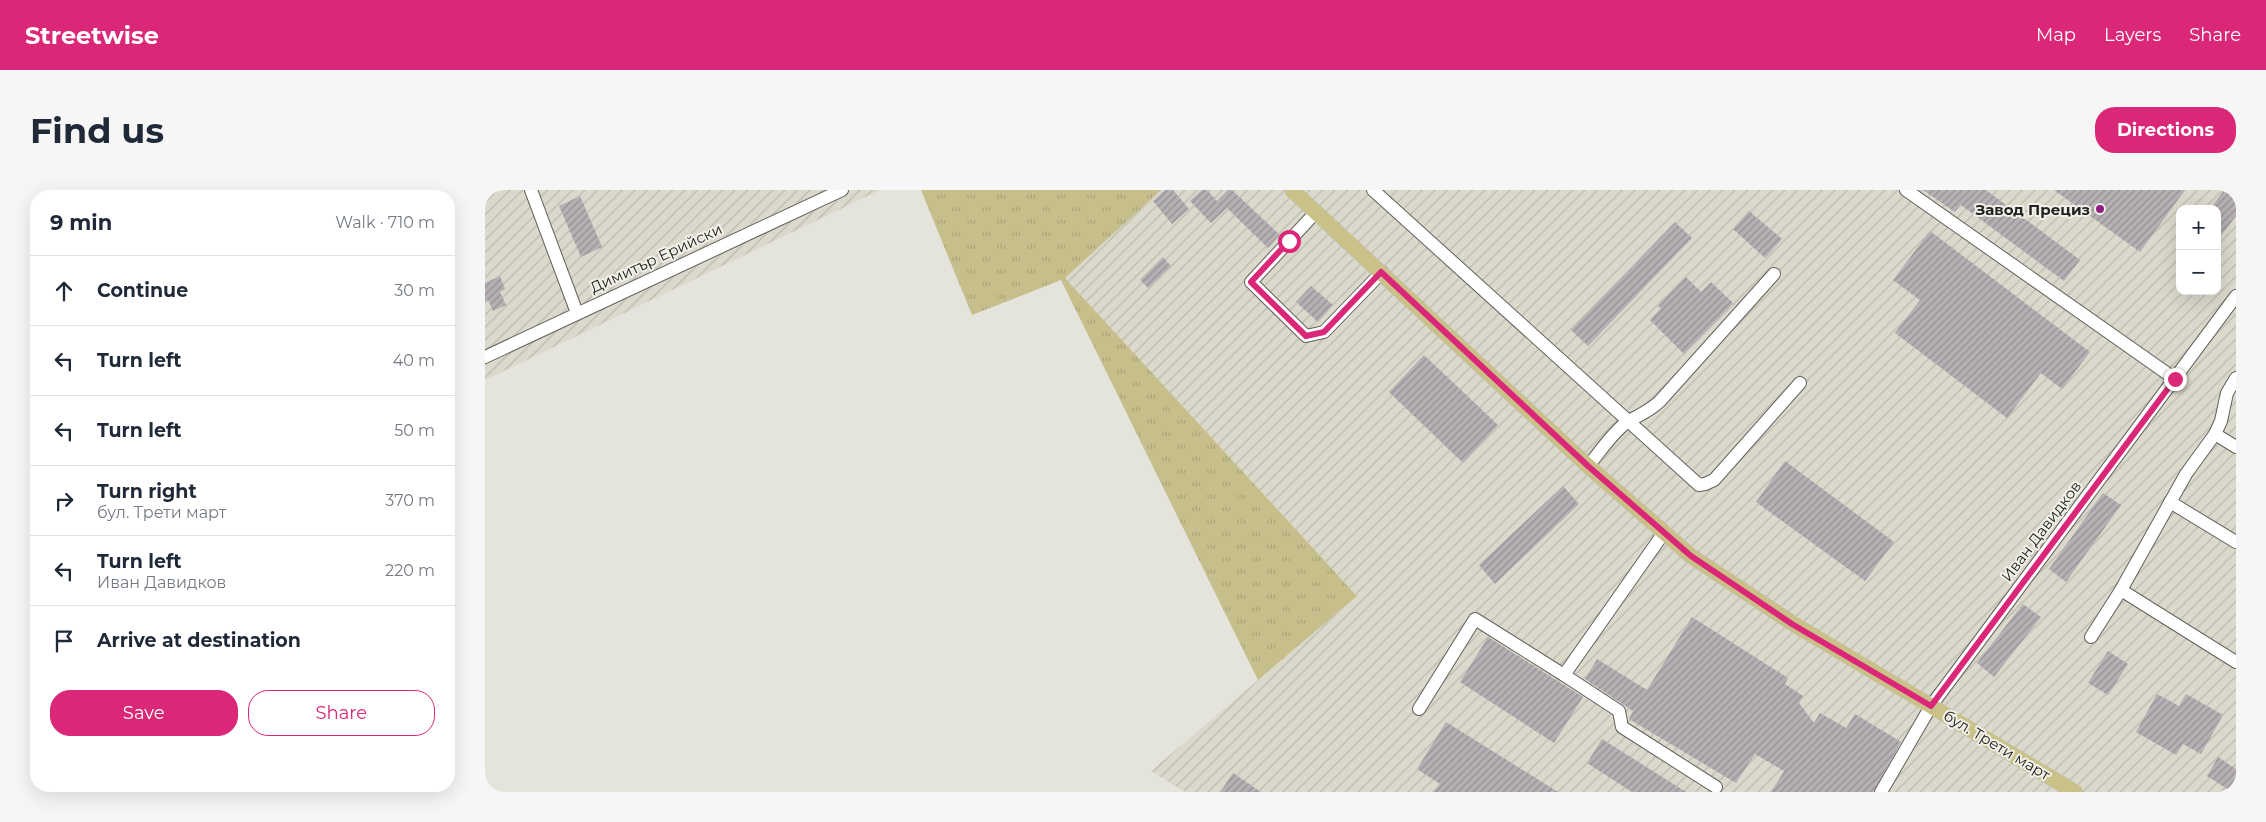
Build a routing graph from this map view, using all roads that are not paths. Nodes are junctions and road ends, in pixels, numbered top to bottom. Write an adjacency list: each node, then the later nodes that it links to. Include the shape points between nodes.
1 (531, 190): 10 (street)
2 (842, 190): 10 (street, Димитър Ерийски)
3 (1292, 190): 6 (main road, бул. Трети март)
4 (1373, 190): 15 (street)
5 (1906, 190): 13 (street)
6 (1316, 212): 7 (main road, бул. Трети март); 7 (street, via 1251,282 1306,336 1324,332)
7 (1381, 272): 18 (main road, бул. Трети март)
8 (1774, 274): 15 (street, via 1660,401 1651,410)
9 (2236, 296): 13 (street, Иван Давидков)
10 (577, 313): 11 (street, Димитър Ерийски)
11 (485, 357)
12 (2236, 378): 16 (street, via 2227,393)
13 (2175, 379): 26 (street, Иван Давидков)
14 (1800, 383): 15 (street, via 1714,480 1705,484 1699,485)
15 (1628, 422): 18 (street)
16 (2215, 434): 17 (street); 19 (street)
17 (2236, 447)
18 (1588, 466): 20 (main road, бул. Трети март)
19 (2170, 502): 21 (street); 22 (street)
20 (1663, 534): 25 (street); 26 (main road, бул. Трети март, via 1723,579 1792,624)
21 (2236, 542)
22 (2121, 590): 23 (street); 24 (street)
23 (2091, 637)
24 (2236, 662)
25 (1564, 675): 27 (street, via 1475,619); 28 (street, via 1619,711 1622,727)
26 (1931, 706): 29 (main road, бул. Трети март); 30 (street, Иван Давидков)
27 (1419, 709)
28 (1716, 786)
29 (2069, 790)
30 (1881, 792)

